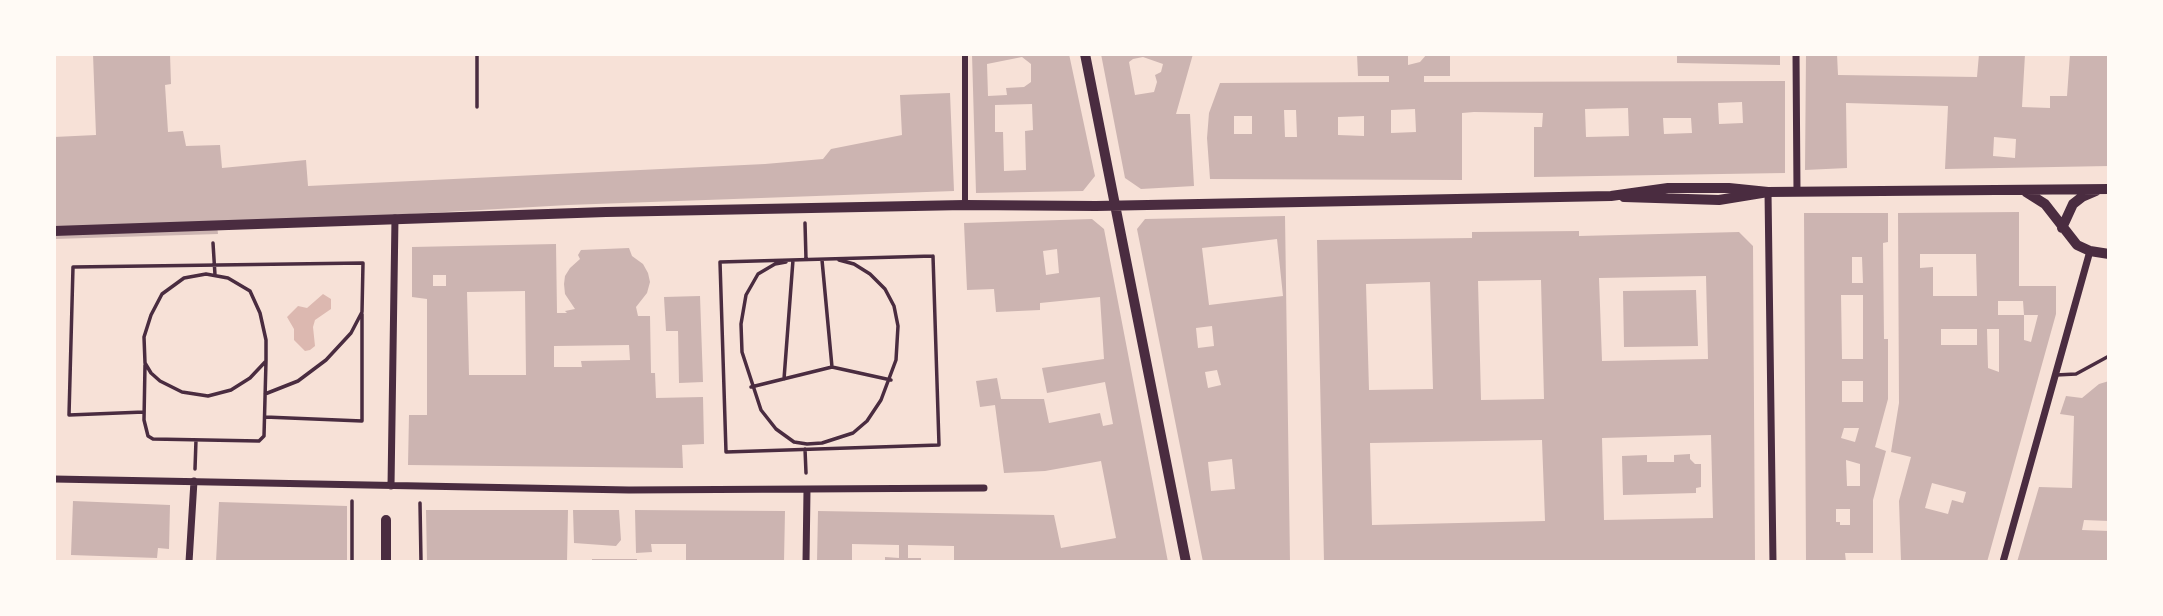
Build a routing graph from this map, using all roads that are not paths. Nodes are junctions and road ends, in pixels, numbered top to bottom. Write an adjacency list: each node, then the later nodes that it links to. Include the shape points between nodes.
1 (965, 54): 8 (street)
2 (1085, 54): 9 (street)
3 (1796, 54): 7 (street)
4 (2108, 189): 5 (street); 11 (street, via 2077,200)
5 (2022, 190): 7 (street); 11 (street, via 2045,204)
6 (1768, 192): 7 (street); 9 (street, via 1668,188 1611,196); 27 (street)
7 (1797, 192)
8 (965, 205): 9 (street); 10 (street)
9 (1116, 205): 26 (street)
10 (395, 218): 12 (street); 19 (street)
11 (2062, 228): 13 (street, via 2072,242)
12 (54, 231)
13 (2090, 251): 14 (street); 16 (street)
14 (2109, 254)
15 (2109, 356): 16 (lane, via 2076,374)
16 (2056, 374): 28 (street)
17 (54, 479): 18 (street)
18 (194, 481): 19 (street); 23 (street)
19 (391, 486): 21 (street)
20 (984, 488): 21 (street)
21 (807, 490): 25 (street)
22 (386, 520): 24 (street)
23 (188, 562)
24 (386, 562)
25 (806, 562)
26 (1185, 562)
27 (1773, 562)
28 (2003, 562)

